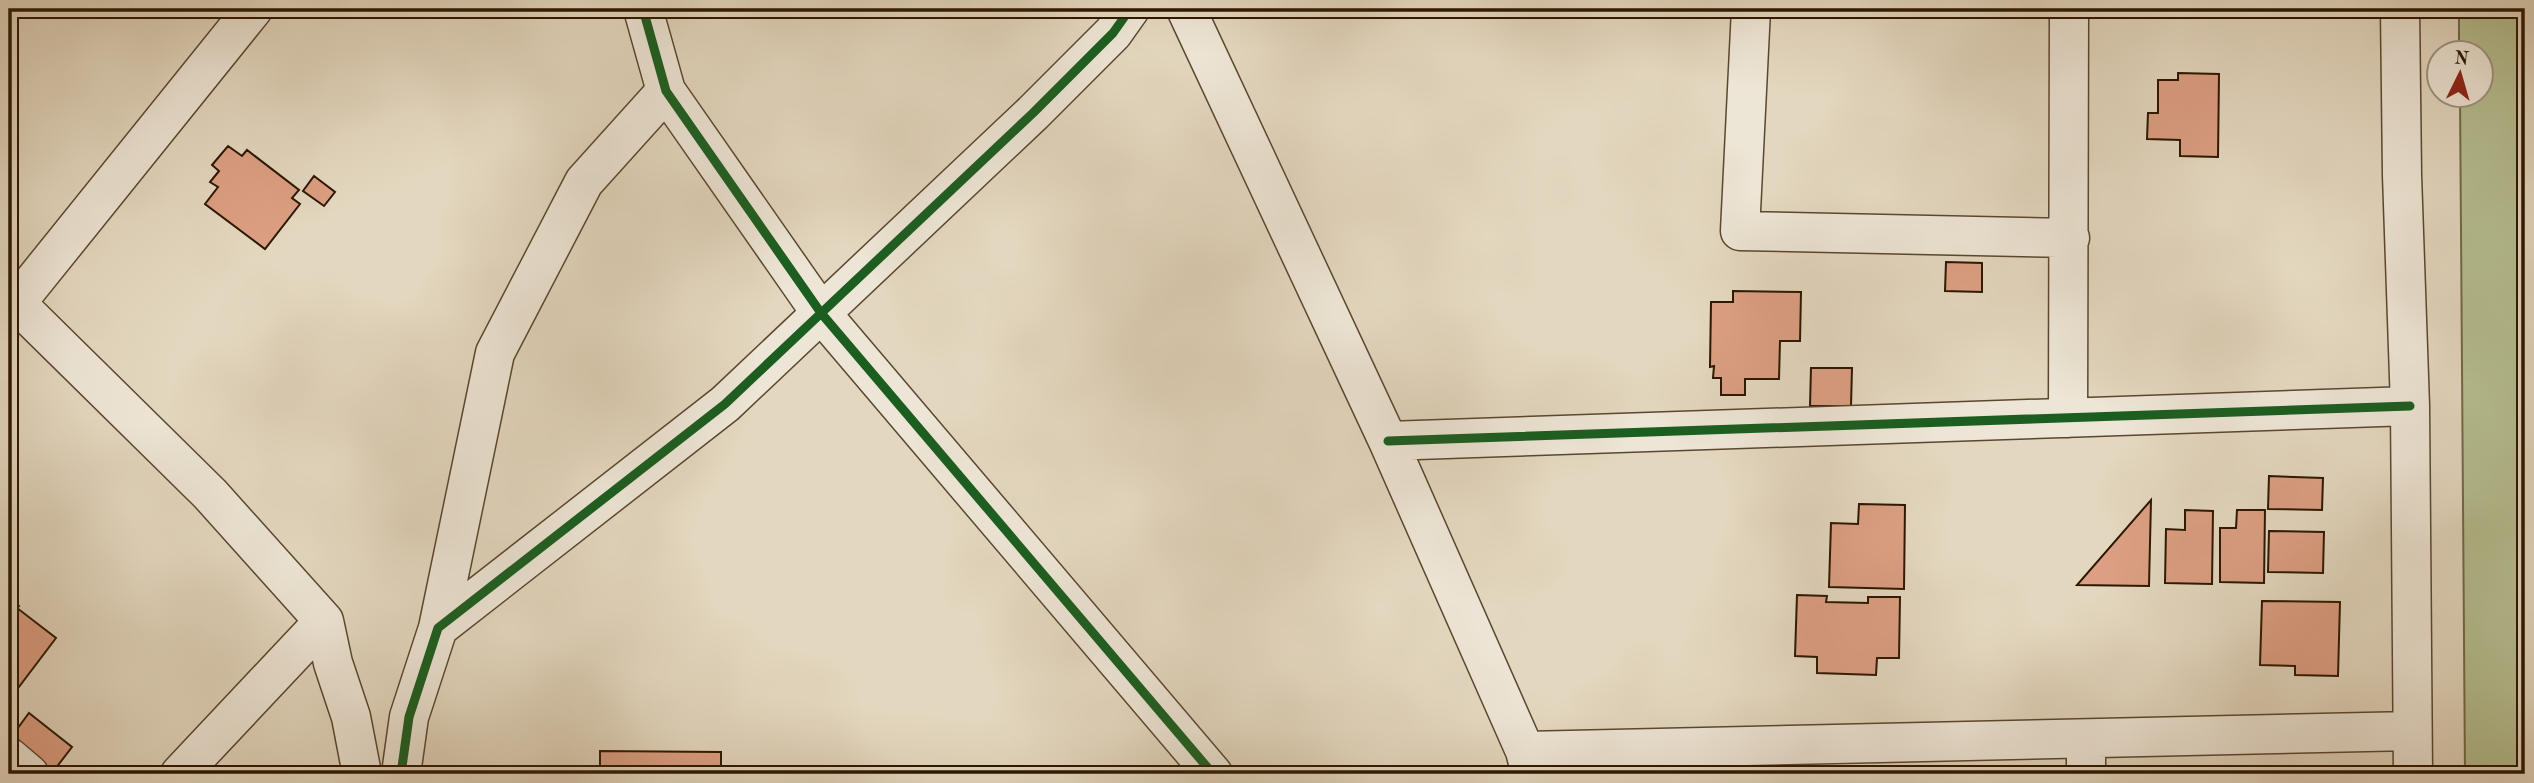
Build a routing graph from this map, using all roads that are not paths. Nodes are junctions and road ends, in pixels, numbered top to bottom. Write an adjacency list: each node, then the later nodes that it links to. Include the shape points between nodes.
1 (253, 9): 10 (street)
2 (643, 9): 8 (street)
3 (1130, 9): 11 (street, via 1113,33 1033,113)
4 (1186, 9): 14 (street)
5 (1751, 9): 9 (street, via 1740,231)
6 (2068, 9): 9 (street)
7 (2400, 9): 12 (street)
8 (666, 91): 11 (street); 16 (street, via 584,182 495,353)
9 (2070, 238): 13 (street)
10 (12, 303): 15 (street, via 210,494)
11 (821, 313): 16 (street, via 725,404); 25 (street)
12 (2410, 406): 13 (street); 17 (street)
13 (2068, 418): 14 (street)
14 (1388, 441): 20 (street)
15 (324, 621): 22 (street); 23 (street)
16 (438, 628): 24 (street, via 409,717)
17 (2412, 731): 18 (street); 26 (street)
18 (2086, 756): 20 (street)
19 (9, 757): 21 (street)
20 (1528, 763)
21 (29, 774)
22 (180, 774)
23 (362, 774)
24 (401, 774)
25 (1213, 774)
26 (2413, 774)

